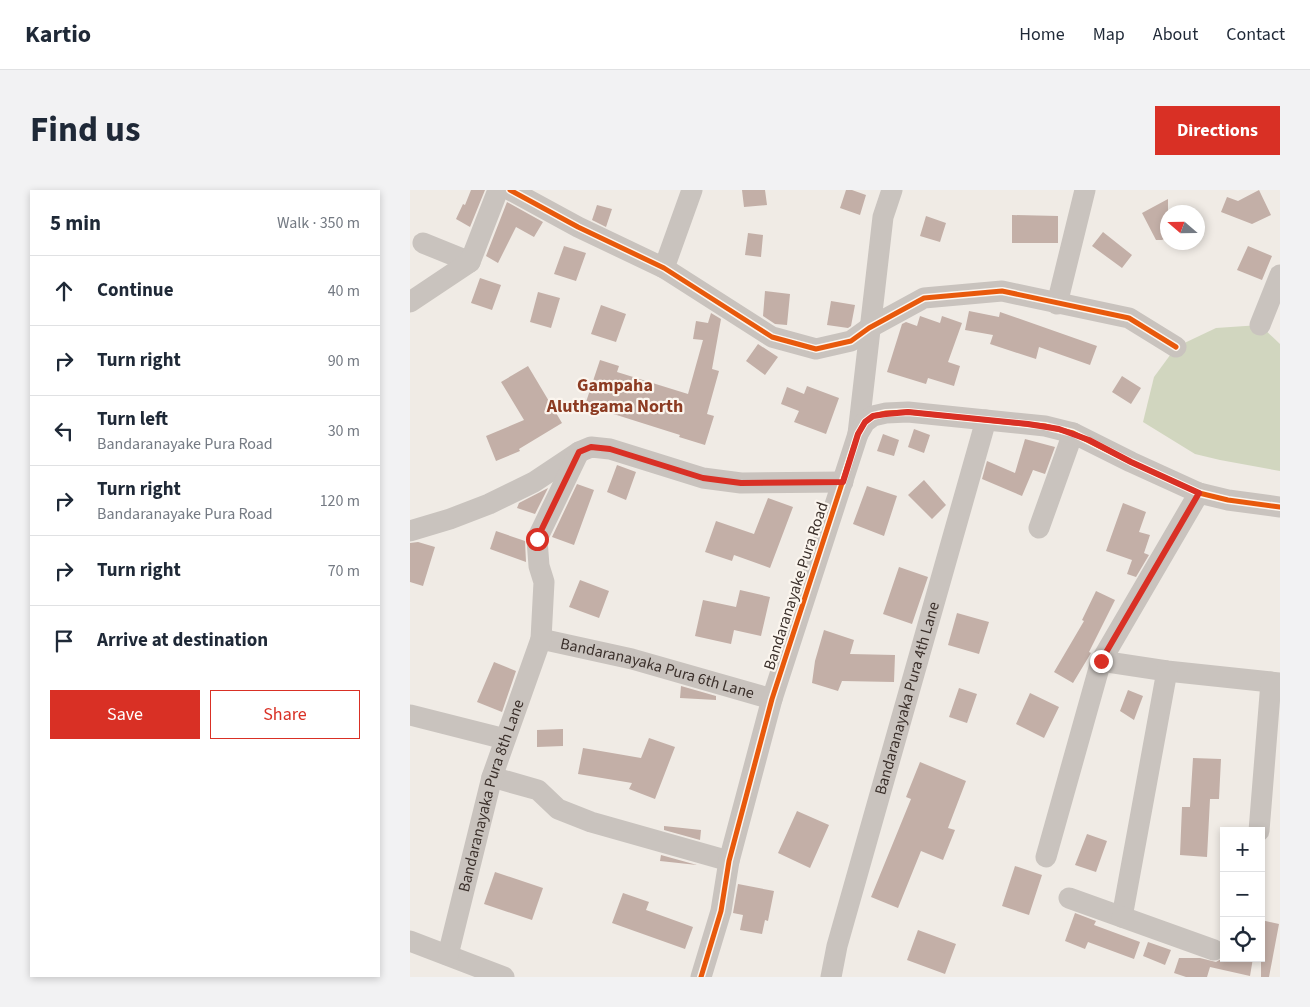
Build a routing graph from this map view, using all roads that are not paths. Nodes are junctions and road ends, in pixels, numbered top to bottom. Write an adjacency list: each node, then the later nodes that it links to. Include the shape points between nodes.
1 (498, 190): 7 (street)
2 (510, 190): 8 (street)
3 (692, 190): 8 (street)
4 (892, 190): 13 (street, via 882,217)
5 (1085, 190): 11 (street)
6 (422, 243): 7 (street)
7 (470, 262): 10 (street)
8 (664, 268): 13 (street, via 772,337 816,349 852,341)
9 (1280, 275): 12 (street)
10 (410, 302)
11 (1058, 304): 13 (street, via 1002,291 924,298); 14 (street, via 1129,318)
12 (1260, 326)
13 (869, 328): 17 (street)
14 (1176, 347)
15 (986, 420): 16 (street, Bandaranayake Pura Road); 17 (street, Bandaranayake Pura Road, via 908,412 886,414 873,416); 42 (street, Bandaranayaka Pura 4th Lane, via 837,946)
16 (1073, 433): 20 (street, Bandaranayake Pura Road); 22 (street)
17 (858, 434): 19 (street, Bandaranayake Pura Road)
18 (579, 452): 19 (street, via 591,447 610,449 703,478 741,483); 23 (street, via 534,482 489,504); 24 (street, Bandaranayaka Pura 8th Lane, via 537,539 538,566 544,582)
19 (843, 482): 28 (street, Bandaranayake Pura Road)
20 (1199, 493): 21 (street, Bandaranayake Pura Road); 25 (street)
21 (1280, 507)
22 (1039, 528)
23 (410, 531)
24 (542, 639): 28 (street, Bandaranayaka Pura 6th Lane, via 632,659); 30 (street, Bandaranayaka Pura 8th Lane)
25 (1101, 661): 26 (street); 33 (street)
26 (1167, 671): 27 (street); 36 (street)
27 (1275, 682): 32 (street)
28 (772, 699): 34 (street, Bandaranayake Pura Road)
29 (410, 716): 30 (street)
30 (505, 738): 31 (street, Bandaranayaka Pura 8th Lane)
31 (492, 777): 34 (street, via 538,790 558,809 591,822); 39 (street, Bandaranayaka Pura 8th Lane)
32 (1258, 827)
33 (1046, 856)
34 (729, 861): 41 (street, Bandaranayake Pura Road, via 720,911)
35 (1069, 898): 36 (street)
36 (1122, 917): 38 (street)
37 (410, 940): 39 (street)
38 (1214, 950)
39 (448, 955): 40 (street)
40 (504, 977)
41 (701, 977)
42 (831, 977)

